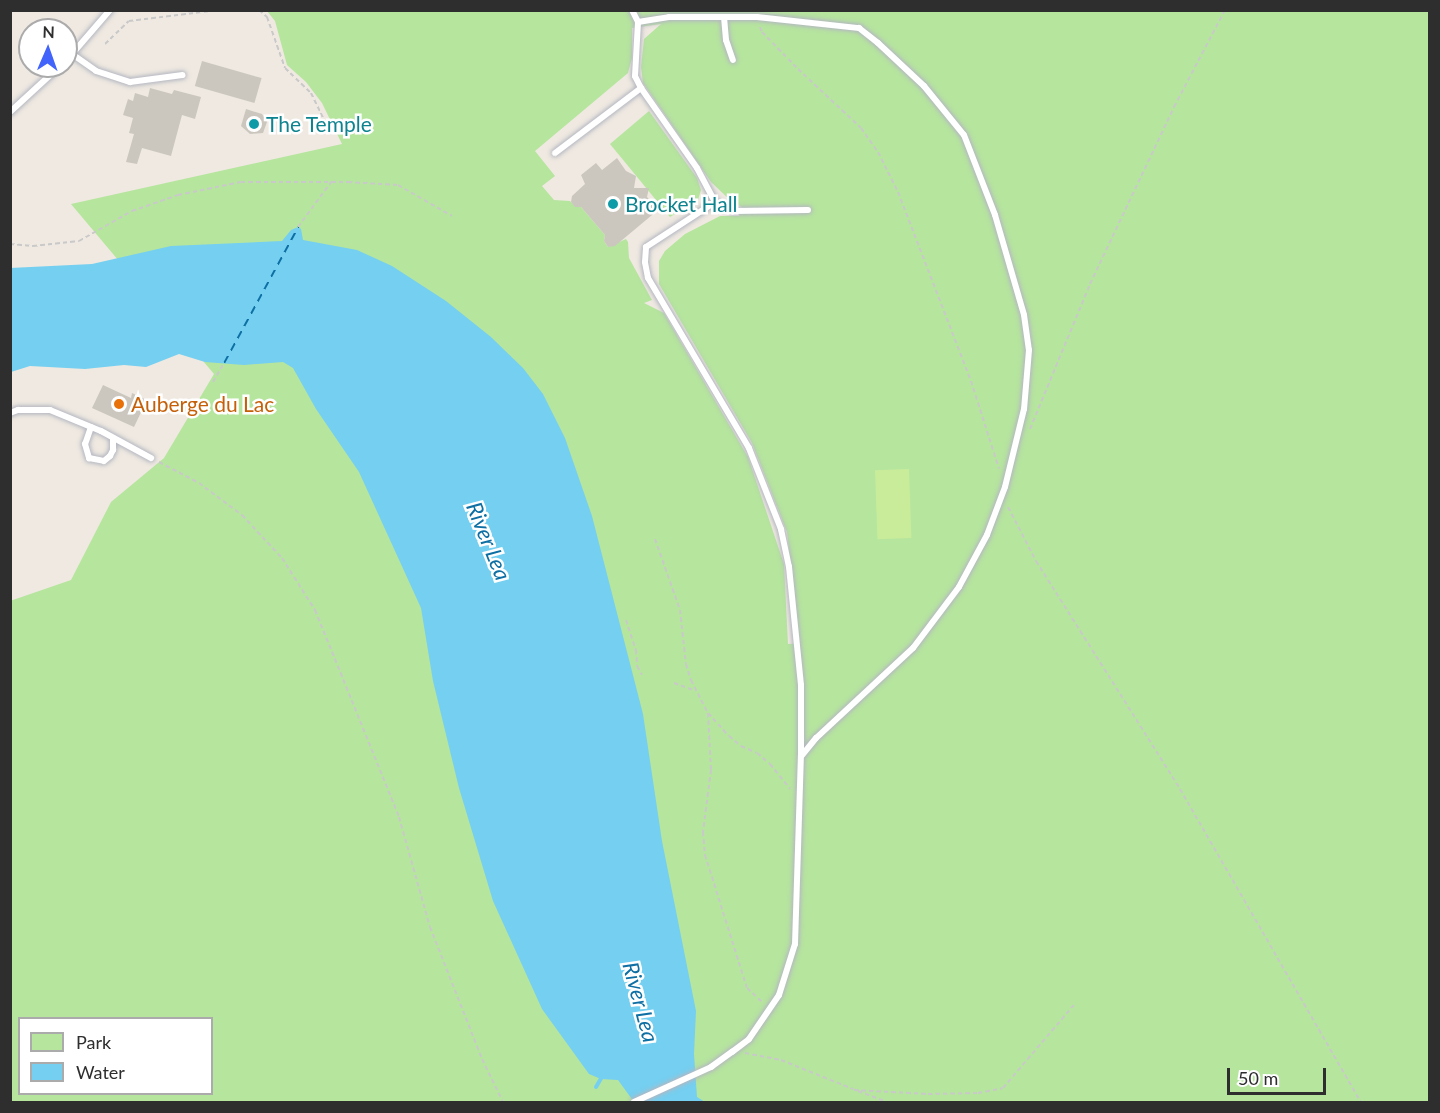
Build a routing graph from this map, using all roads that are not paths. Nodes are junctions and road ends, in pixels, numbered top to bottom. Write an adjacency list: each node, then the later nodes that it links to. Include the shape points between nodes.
1 (110, 10): 5 (lane)
2 (632, 10): 4 (lane)
3 (724, 17): 4 (lane, via 669,17); 7 (lane); 19 (lane, via 859,28 924,86 964,135 995,215 1028,341 1024,409 1005,487 987,535 959,587 913,648)
4 (638, 22): 10 (lane, via 635,76)
5 (78, 47)
6 (78, 58): 8 (lane, via 96,71 130,82)
7 (733, 60)
8 (183, 75)
9 (47, 78): 11 (lane)
10 (641, 88): 12 (lane); 13 (lane)
11 (10, 112)
12 (555, 153)
13 (716, 202): 14 (lane, via 733,211); 19 (lane, via 646,247 645,262 648,278 749,448 781,529 789,567 801,685)
14 (808, 210)
15 (10, 413): 16 (lane, via 50,410)
16 (91, 427): 17 (lane); 17 (lane, via 85,444 89,458 104,461 113,450)
17 (113, 438): 18 (lane)
18 (151, 458)
19 (801, 755): 20 (lane, via 795,944 779,995 749,1039 732,1052 711,1067)
20 (634, 1102)

